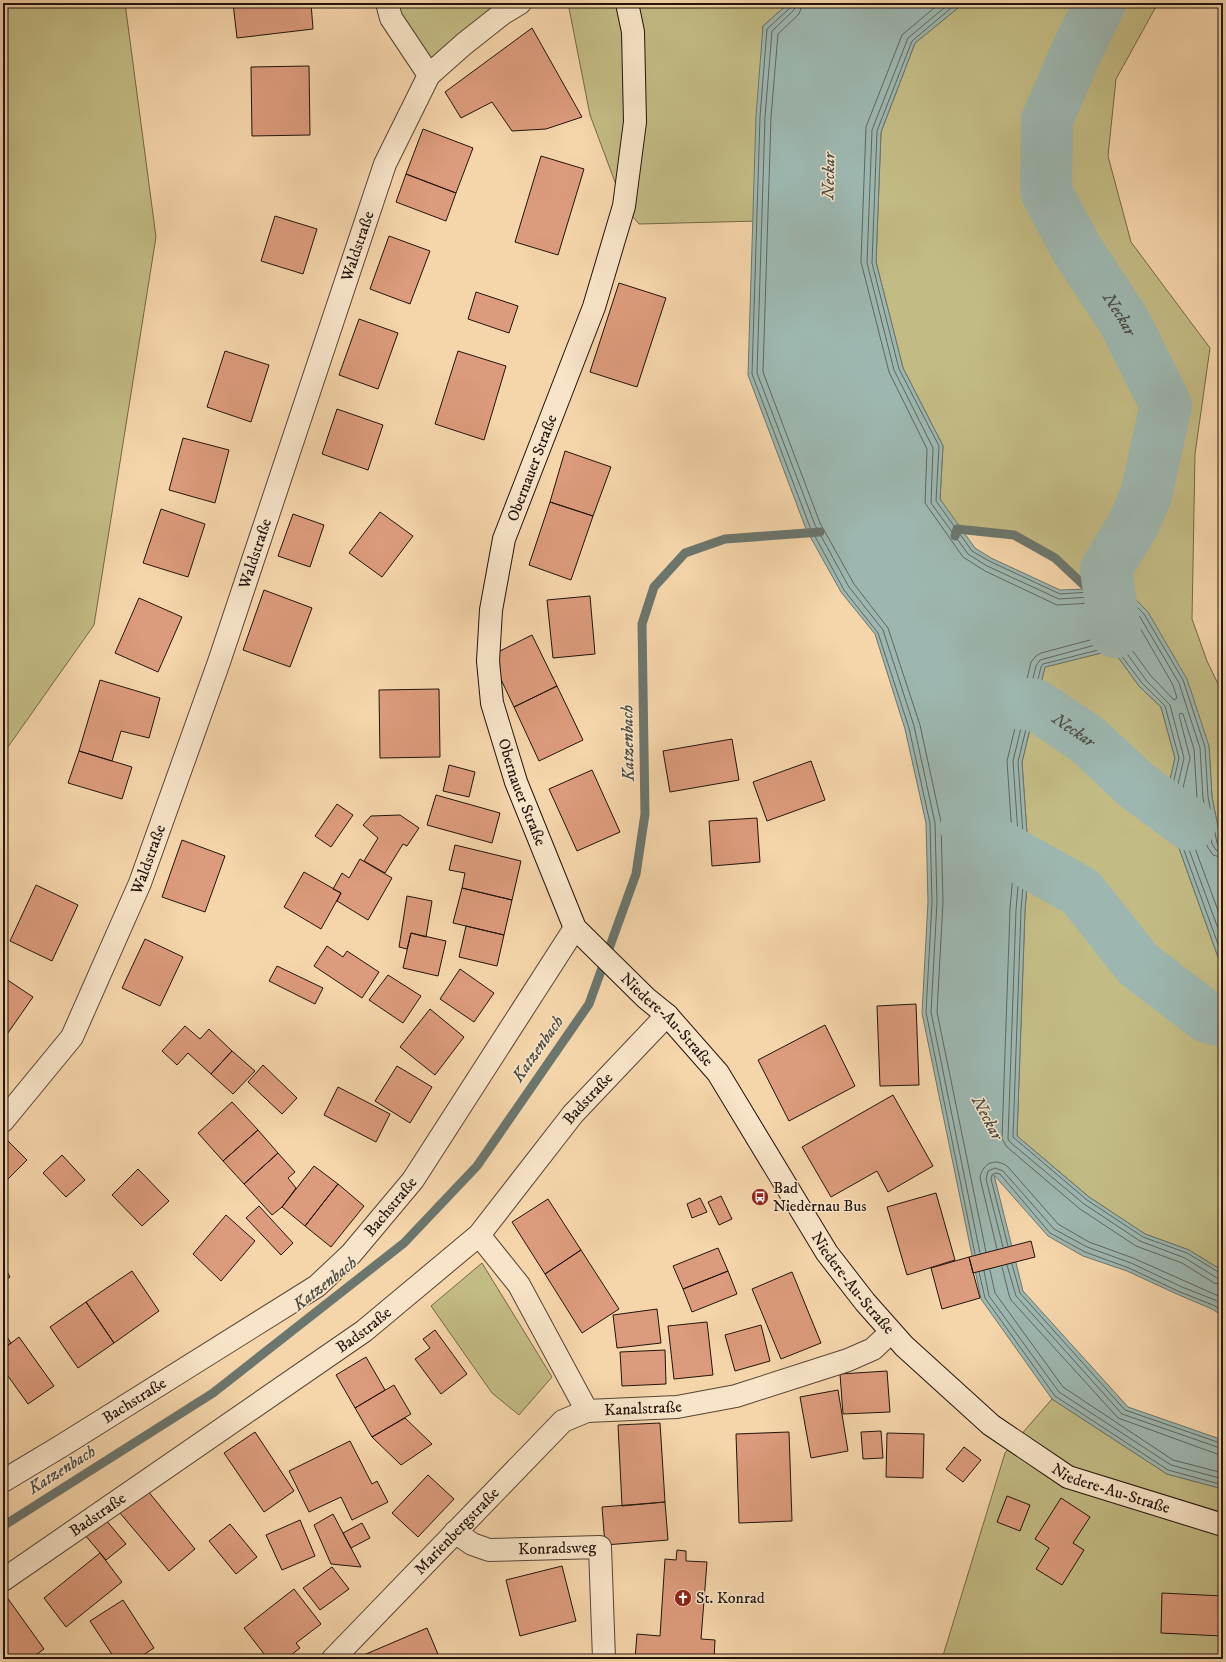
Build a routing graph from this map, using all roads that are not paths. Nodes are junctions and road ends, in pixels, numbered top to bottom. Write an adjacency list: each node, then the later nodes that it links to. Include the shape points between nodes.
1 (387, 3): 4 (street, via 391,18)
2 (520, 3): 4 (street, Waldstraße, via 464,44)
3 (627, 3): 5 (street, Obernauer Straße, via 633,32 635,122 624,206 594,307 504,539 491,610 488,654 492,703 516,782)
4 (429, 75): 7 (street, Waldstraße, via 385,164 219,662 140,884 72,1037)
5 (575, 928): 6 (street, Niedere-Au-Straße, via 646,998); 11 (street, Bachstraße, via 412,1180 351,1254 317,1286)
6 (667, 1015): 8 (street, Badstraße, via 573,1114); 9 (street, Niedere-Au-Straße, via 718,1073 828,1253)
7 (3, 1121)
8 (479, 1235): 10 (street, Kanalstraße, via 519,1285); 14 (street, Badstraße, via 364,1331)
9 (891, 1332): 10 (street, Kanalstraße, via 873,1349 848,1360 736,1396 677,1407); 12 (street, Niedere-Au-Straße, via 991,1425 1068,1477)
10 (587, 1411): 13 (street, Marienbergstraße, via 564,1421)
11 (3, 1481)
12 (1223, 1525)
13 (456, 1532): 15 (street, Marienbergstraße); 16 (street, Konradsweg, via 472,1544 489,1550 600,1547)
14 (3, 1580)
15 (333, 1659)
16 (604, 1659)

